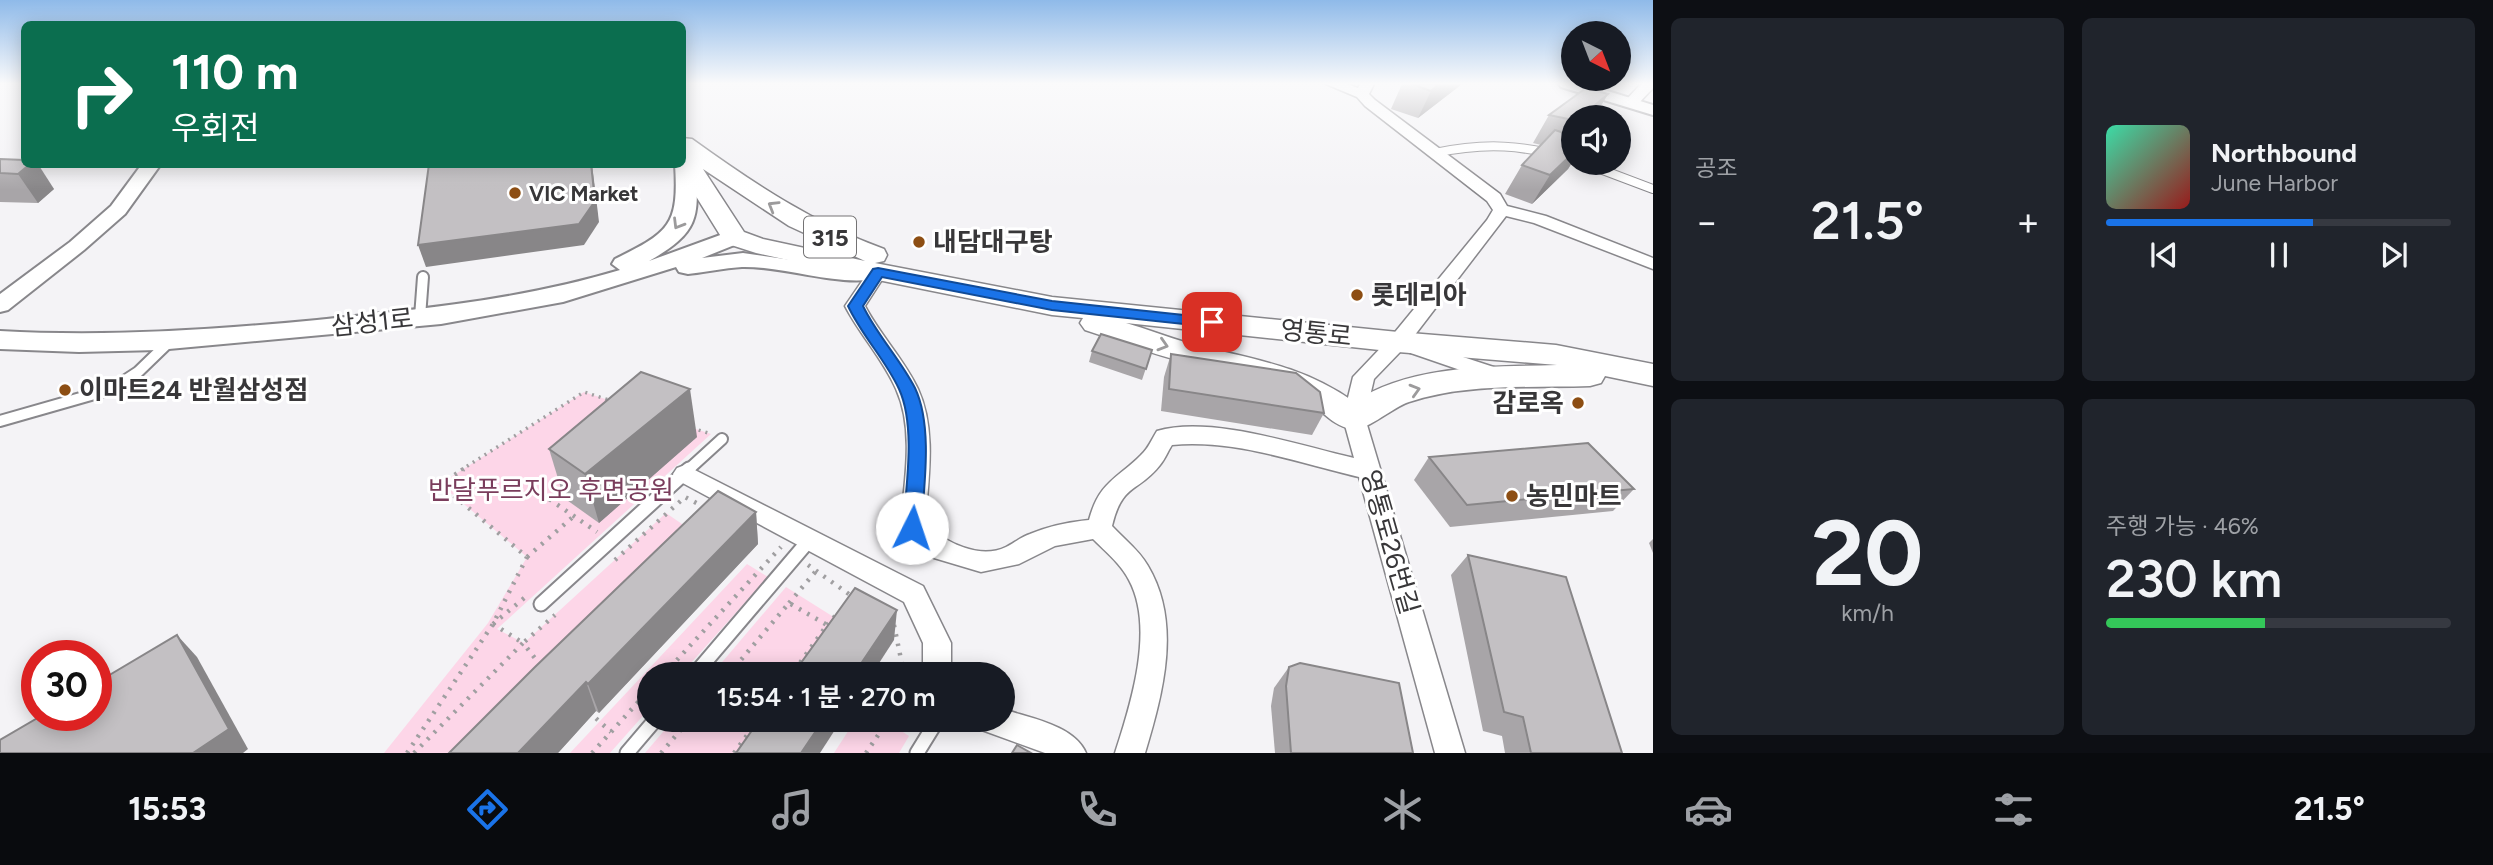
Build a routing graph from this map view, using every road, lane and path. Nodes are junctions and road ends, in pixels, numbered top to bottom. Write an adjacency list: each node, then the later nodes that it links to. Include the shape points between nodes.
1 (1391, 119): 2 (street)
2 (1435, 153): 4 (lane, via 1488,143); 10 (street)
3 (686, 154): 17 (main road, 315, one-way to 3, via 850,247)
4 (1561, 156)
5 (686, 157): 11 (main road)
6 (149, 168): 18 (street, via 118,211)
7 (684, 168): 16 (main road, one-way to 16, via 687,207 677,230 652,250)
8 (1616, 175): 9 (lane)
9 (1653, 189)
10 (1498, 204): 12 (street); 22 (street, via 1495,222)
11 (734, 237): 13 (main road, 영통로 / 315); 15 (main road, 삼성1로)
12 (1653, 264)
13 (878, 272): 15 (main road, via 826,272 743,260); 17 (main road, 영통로 / 315); 37 (street, via 855,306 908,390 915,419 912,528 941,551 972,559 1007,558 1063,533)
14 (423, 276): 20 (lane)
15 (630, 276): 16 (main road, 삼성1로)
16 (561, 295): 20 (main road, 삼성1로)
17 (995, 296): 19 (main road, 영통로 / 315)
18 (0, 305)
19 (1052, 306): 22 (main road, 영통로 / 315); 27 (main road, one-way to 27, via 1169,347 1273,373 1315,390)
20 (420, 317): 23 (main road, 삼성1로)
21 (0, 340): 23 (main road, 삼성1로)
22 (1398, 342): 24 (main road, 영통로 / 315, via 1556,355); 25 (street); 27 (street, via 1364,377)
23 (168, 343): 28 (lane, via 138,372 112,388)
24 (1647, 373): 25 (main road)
25 (1507, 379): 27 (main road, one-way to 25, via 1386,399 1426,387)
26 (624, 405): 40 (path, via 584,392 440,484)
27 (1354, 418): 32 (street, 영통로26번길)
28 (0, 421)
29 (687, 426): 31 (path, via 711,434)
30 (722, 439): 33 (lane)
31 (701, 443)
32 (1370, 471): 37 (street, via 1184,433 1165,437 1151,460 1116,488); 79 (street, 영통로26번길)
33 (685, 474): 39 (street); 46 (lane)
34 (569, 482): 36 (path, via 549,499)
35 (714, 512): 41 (path, via 685,497)
36 (574, 516): 38 (path, via 600,533); 40 (path)
37 (1099, 528): 78 (street, via 1139,573 1152,603 1144,709)
38 (590, 542)
39 (803, 547): 42 (path); 53 (path, via 779,546); 54 (lane); 58 (street, via 914,594 937,643)
40 (527, 557): 50 (path)
41 (614, 561)
42 (817, 571): 44 (path); 45 (path)
43 (532, 591): 50 (path)
44 (853, 597): 47 (path); 51 (path)
45 (789, 603): 51 (path); 55 (path)
46 (541, 604)
47 (864, 604)
48 (564, 607): 52 (path)
49 (886, 619): 57 (path, via 896,627)
50 (493, 624): 52 (path); 69 (path)
51 (827, 625): 56 (path)
52 (523, 643): 59 (path); 70 (path)
53 (675, 662)
54 (705, 662)
55 (739, 662)
56 (801, 662)
57 (902, 662)
58 (937, 662)
59 (544, 670)
60 (637, 703): 63 (path)
61 (581, 705): 63 (path)
62 (1015, 728): 77 (street, via 1054,741)
63 (611, 732): 71 (path)
64 (645, 732): 72 (lane)
65 (679, 732): 73 (path)
66 (749, 732): 74 (path)
67 (880, 732): 75 (path)
68 (930, 732): 76 (lane)
69 (407, 753)
70 (414, 753)
71 (592, 753)
72 (627, 753)
73 (662, 753)
74 (734, 753)
75 (866, 753)
76 (916, 753)
77 (1071, 753)
78 (1130, 753)
79 (1450, 753)

